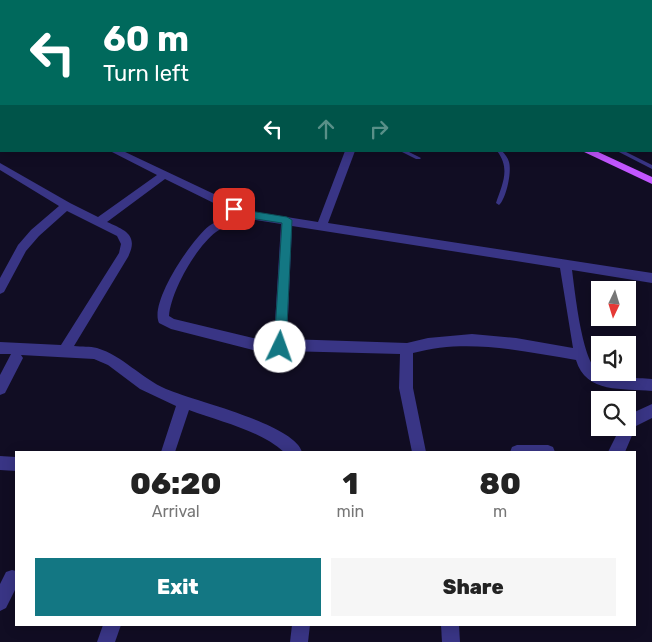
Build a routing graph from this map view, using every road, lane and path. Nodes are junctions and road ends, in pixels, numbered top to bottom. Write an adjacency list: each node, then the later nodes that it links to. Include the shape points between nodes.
1 (117, 152): 10 (street)
2 (350, 152): 17 (street)
3 (404, 152): 7 (lane)
4 (500, 152): 12 (lane, via 507,160 508,168)
5 (589, 152): 11 (main road)
6 (622, 152): 8 (lane)
7 (418, 158)
8 (652, 167)
9 (1, 169): 13 (street)
10 (164, 175): 14 (street); 16 (street)
11 (652, 181)
12 (500, 203)
13 (66, 206): 16 (street); 20 (street, via 22,248)
14 (249, 215): 15 (street); 21 (street, via 211,230 197,245 167,300 163,319 171,324 253,344)
15 (287, 220): 17 (street); 21 (street)
16 (99, 222): 24 (street, via 121,233 127,244 124,254)
17 (322, 225): 18 (street)
18 (565, 264): 19 (street); 25 (street)
19 (652, 278)
20 (0, 289)
21 (280, 347): 23 (street)
22 (0, 348): 24 (street)
23 (407, 349): 25 (street, via 450,339); 35 (street, via 405,379)
24 (64, 350): 29 (street, via 95,353 113,361 145,385)
25 (581, 355): 27 (street, via 587,372 596,377)
26 (16, 358): 28 (street)
27 (652, 385)
28 (0, 390)
29 (184, 403): 33 (street); 34 (street, via 258,428 279,438)
30 (652, 411): 31 (street)
31 (636, 419)
32 (624, 436): 36 (street)
33 (168, 451)
34 (295, 451)
35 (418, 451)
36 (616, 451)
37 (0, 463): 38 (street)
38 (15, 464)
39 (9, 578): 40 (street)
40 (0, 602)
41 (112, 626): 44 (street)
42 (301, 626): 45 (street)
43 (450, 626): 46 (street)
44 (106, 642)
45 (298, 642)
46 (451, 642)

